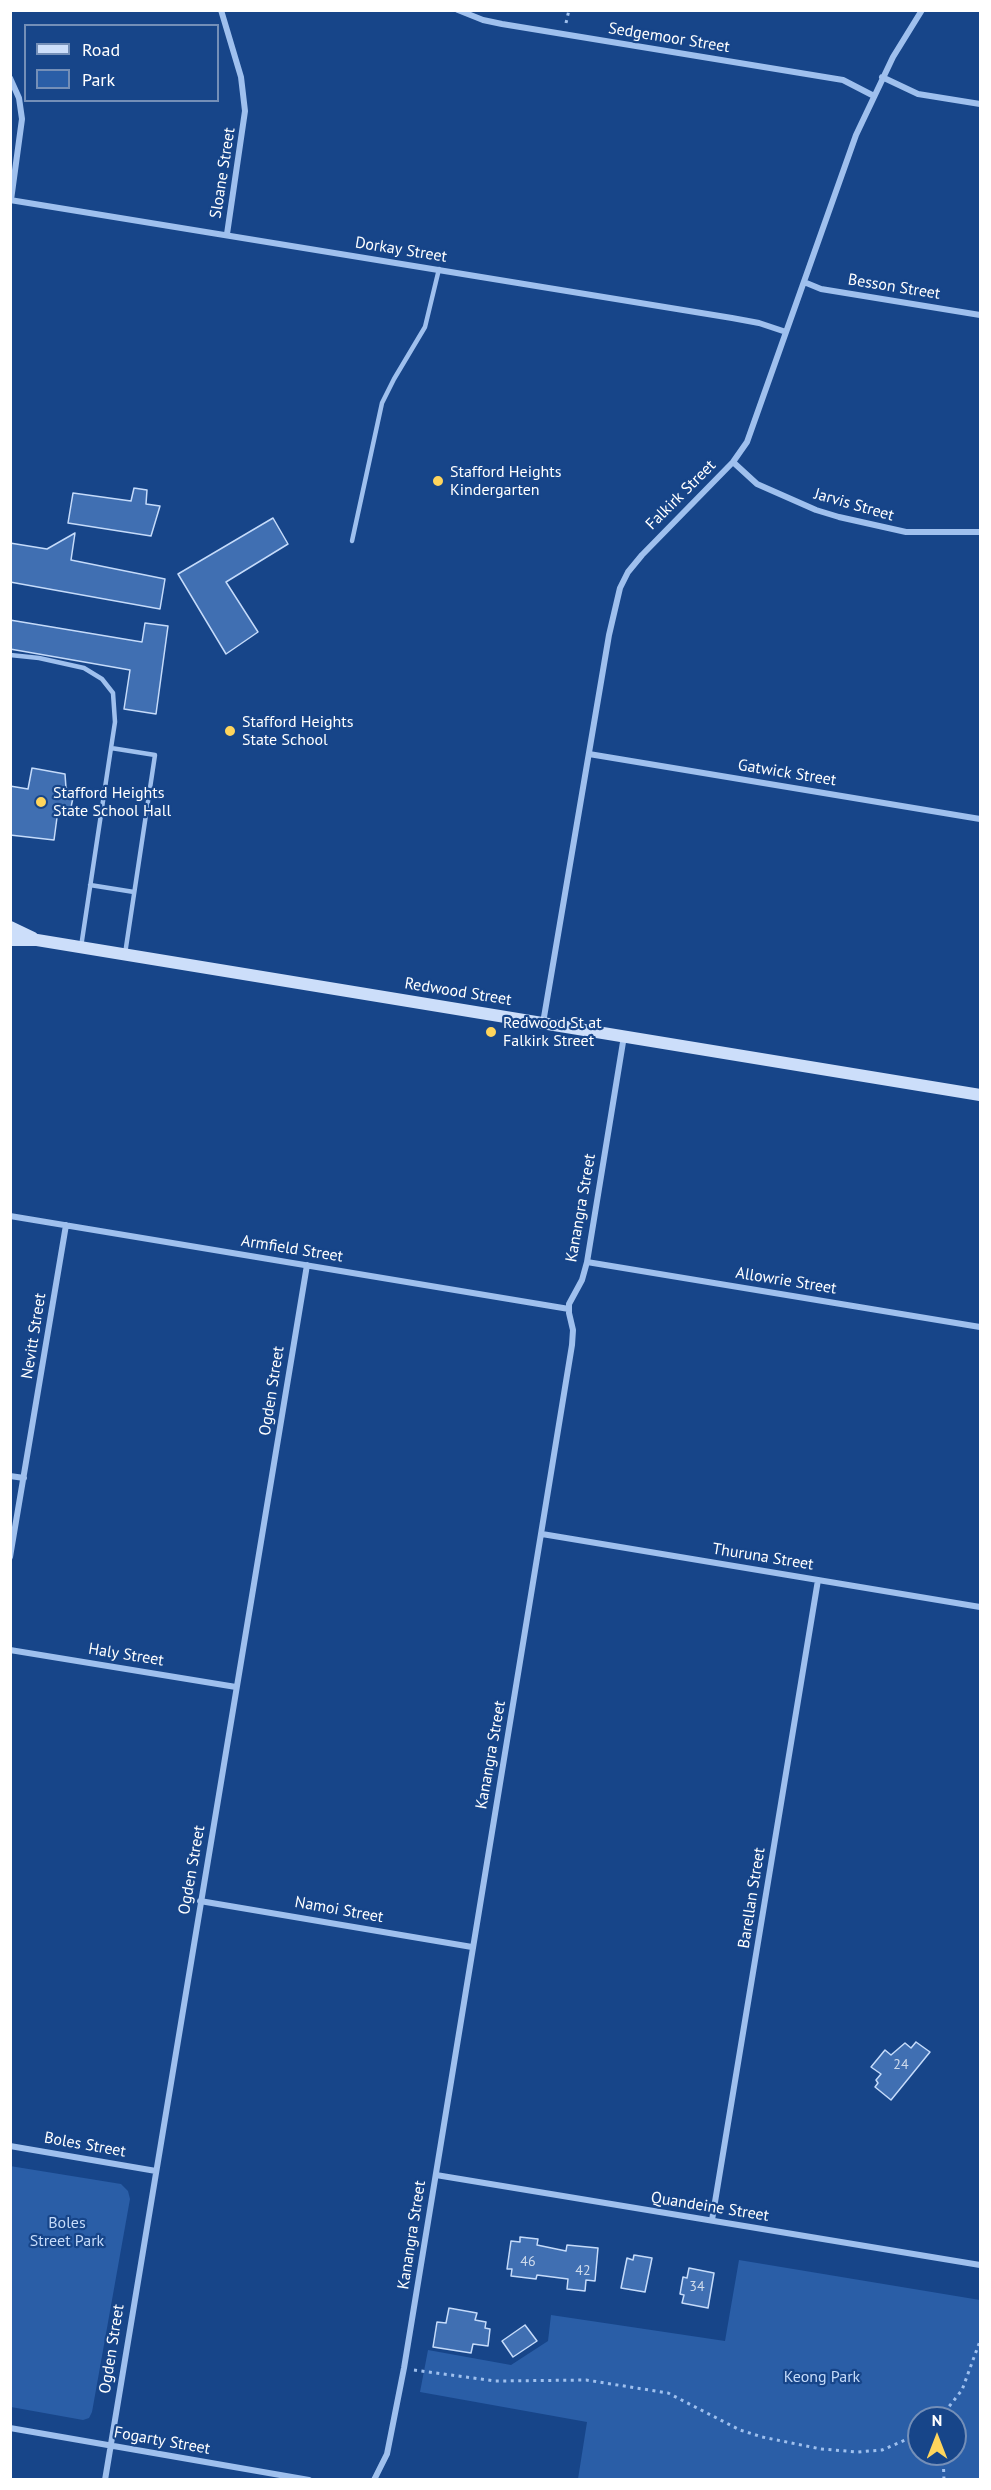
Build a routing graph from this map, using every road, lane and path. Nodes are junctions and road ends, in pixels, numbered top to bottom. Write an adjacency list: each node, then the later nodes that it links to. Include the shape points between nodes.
1 (221, 10): 9 (street, Sloane Street, via 241,77 245,111)
2 (458, 10): 6 (street, Sedgemoor Street, via 502,24 843,80)
3 (922, 10): 4 (street, Falkirk Street)
4 (882, 77): 6 (street, Falkirk Street); 7 (street, via 918,94)
5 (10, 78): 8 (street, via 22,118)
6 (874, 96): 11 (street, Falkirk Street, via 855,135)
7 (981, 104)
8 (11, 200): 9 (street, Dorkay Street)
9 (227, 234): 10 (street, Dorkay Street)
10 (439, 269): 13 (street, Dorkay Street, via 744,320); 16 (lane, via 425,327 382,403)
11 (804, 282): 12 (street, Besson Street, via 821,289); 13 (street, Falkirk Street)
12 (981, 315)
13 (786, 332): 14 (street, Falkirk Street, via 750,434)
14 (733, 462): 15 (street, Jarvis Street, via 757,484 839,517 906,532); 19 (street, Falkirk Street, via 642,555 620,588)
15 (981, 532)
16 (352, 541)
17 (10, 655): 18 (lane, via 84,668 102,679 113,693 115,722)
18 (111, 748): 21 (lane); 22 (lane, via 155,755)
19 (589, 754): 20 (street, Gatwick Street); 28 (street, Falkirk Street)
20 (981, 819)
21 (90, 885): 22 (lane); 26 (lane)
22 (134, 892): 27 (lane)
23 (10, 927): 24 (street, Redwood Street)
24 (37, 939): 25 (street, Redwood Street); 26 (street, Redwood Street)
25 (10, 940)
26 (81, 947): 27 (street, Redwood Street)
27 (125, 954): 28 (street, Redwood Street)
28 (543, 1023): 29 (street, Redwood Street)
29 (624, 1036): 30 (street, Redwood Street); 33 (street, Kanangra Street)
30 (981, 1095)
31 (10, 1216): 32 (street, Armfield Street)
32 (66, 1225): 34 (street, Armfield Street); 38 (street, Nevitt Street)
33 (587, 1262): 35 (street, Kanangra Street); 36 (street, Allowrie Street)
34 (307, 1265): 35 (street, Armfield Street); 44 (street, Ogden Street)
35 (569, 1309): 39 (street, Kanangra Street, via 572,1345)
36 (981, 1327)
37 (10, 1476): 38 (street)
38 (24, 1478): 40 (street, Nevitt Street)
39 (542, 1534): 41 (street, Thuruna Street); 46 (street, Kanangra Street)
40 (10, 1557)
41 (818, 1580): 42 (street, Thuruna Street); 50 (street, Barellan Street)
42 (981, 1607)
43 (10, 1650): 44 (street, Haly Street)
44 (237, 1687): 45 (street, Ogden Street)
45 (200, 1901): 46 (street, Namoi Street); 48 (street, Ogden Street)
46 (472, 1947): 49 (street, Kanangra Street)
47 (10, 2146): 48 (street, Boles Street)
48 (156, 2171): 57 (street, Ogden Street)
49 (436, 2175): 50 (street, Quandeine Street); 53 (street, Kanangra Street)
50 (712, 2220): 51 (street, Quandeine Street)
51 (981, 2265)
52 (981, 2341): 54 (path, via 962,2390)
53 (404, 2368): 56 (path, via 495,2381 586,2380 668,2393 740,2430 804,2446 882,2450); 60 (street, Kanangra Street, via 387,2454)
54 (949, 2406)
55 (10, 2428): 57 (street, Fogarty Street)
56 (907, 2439)
57 (110, 2446): 58 (street, Ogden Street); 59 (street, Fogarty Street)
58 (105, 2480)
59 (309, 2480)
60 (374, 2480)

